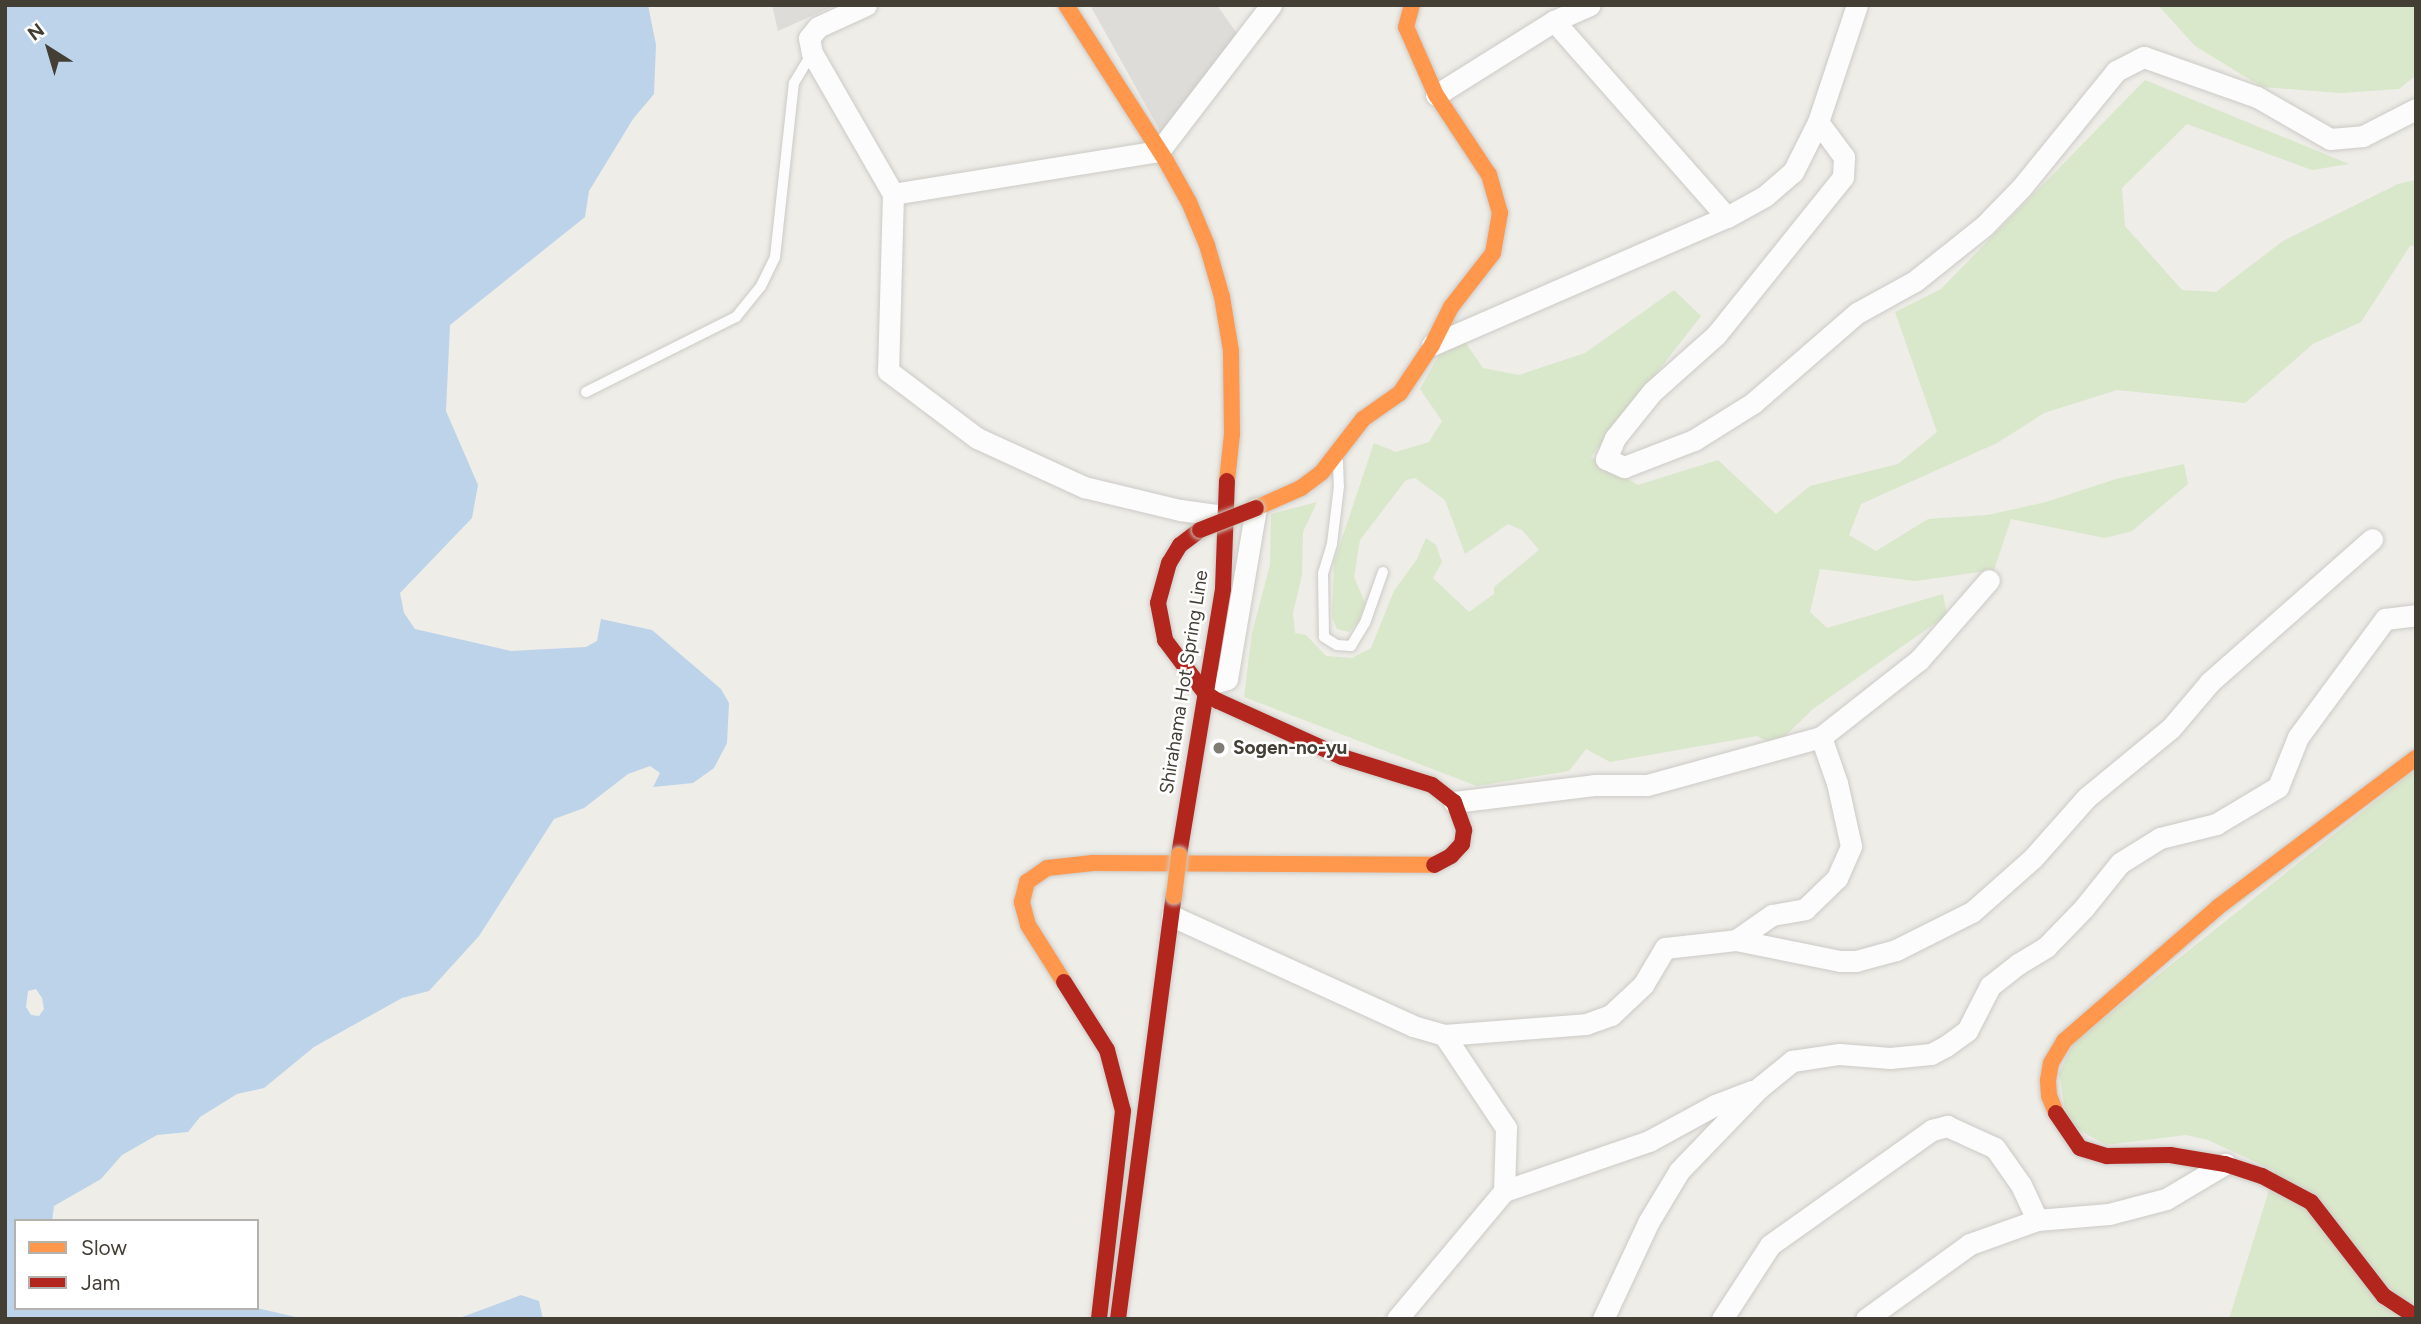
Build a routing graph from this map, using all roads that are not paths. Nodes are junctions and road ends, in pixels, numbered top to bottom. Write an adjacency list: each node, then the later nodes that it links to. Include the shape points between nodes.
1 (866, 5): 8 (street, via 818,27 808,38)
2 (1066, 5): 12 (street, Shirahama Hot Spring Line)
3 (1271, 5): 12 (street)
4 (1412, 5): 9 (street, via 1406,27)
5 (1590, 5): 7 (street)
6 (1857, 5): 11 (street)
7 (1555, 13): 9 (street); 14 (street)
8 (812, 53): 13 (street); 16 (lane, via 794,83 775,257 761,286 736,317)
9 (1436, 95): 15 (street, via 1489,175 1500,213 1493,253 1451,307)
10 (2416, 109): 11 (street, via 2363,136 2330,139 2258,97 2144,57 2116,71 2021,188 1984,226 1915,281 1857,313 1753,403 1694,440 1624,467 1606,459 1615,438 1652,392 1716,335 1843,177 1844,157)
11 (1818, 122): 14 (street, via 1793,172 1765,196)
12 (1159, 150): 13 (street); 19 (street, Shirahama Hot Spring Line, via 1189,202 1222,297 1231,351 1232,434)
13 (893, 194): 19 (street, via 888,371 977,438 1084,487)
14 (1727, 217): 15 (street)
15 (1432, 345): 17 (street, via 1400,393 1363,419)
16 (586, 392)
17 (1338, 452): 18 (street, via 1301,488); 21 (lane, via 1332,544 1323,573 1324,637 1351,646 1366,623)
18 (1256, 508): 24 (street, via 1227,679); 24 (street, bridge, via 1200,530 1181,545 1169,563 1158,603 1165,640 1175,658)
19 (1224, 516): 24 (street, Shirahama Hot Spring Line, via 1223,589)
20 (2372, 539): 29 (street, via 2210,682 2171,728 2086,798 2033,858 1972,912 1896,950 1856,961)
21 (1383, 572)
22 (1989, 580): 25 (street, via 1919,660)
23 (2416, 615): 31 (street, via 2385,619 2298,737 2278,787 2216,824 2160,838 2120,863 2046,947 1990,986 1967,1031 1931,1054 1889,1058 1839,1054 1792,1062)
24 (1206, 689): 27 (street, via 1342,757 1432,785); 28 (street, Shirahama Hot Spring Line, bridge)
25 (1821, 737): 27 (street, via 1647,785 1594,785); 29 (street, via 1851,846 1837,878 1805,909 1772,915)
26 (2416, 758): 32 (street, via 2218,907 2064,1041 2051,1063 2049,1096 2064,1129 2080,1148 2107,1156 2170,1155)
27 (1454, 802): 36 (street, via 1464,830 1462,844 1431,866 1093,863 1047,868 1027,882 1022,902 1028,925 1107,1050 1123,1111)
28 (1173, 906): 30 (street, via 1413,1026); 37 (street, Shirahama Hot Spring Line)
29 (1736, 940): 30 (street, via 1665,948 1643,985 1611,1015 1586,1024)
30 (1444, 1035): 33 (street, via 1506,1128)
31 (1759, 1088): 33 (street, via 1715,1105 1648,1141); 39 (street, via 1679,1171 1649,1221)
32 (2225, 1164): 34 (street, via 2166,1199 2109,1214); 35 (street, via 2262,1176 2311,1202 2384,1296)
33 (1504, 1191): 38 (street)
34 (2037, 1220): 40 (street, via 2015,1175 1995,1148 1947,1126 1932,1130 1770,1245); 41 (street, via 1970,1244)
35 (2416, 1317)
36 (1099, 1319)
37 (1118, 1319)
38 (1397, 1319)
39 (1603, 1319)
40 (1722, 1319)
41 (1866, 1319)

